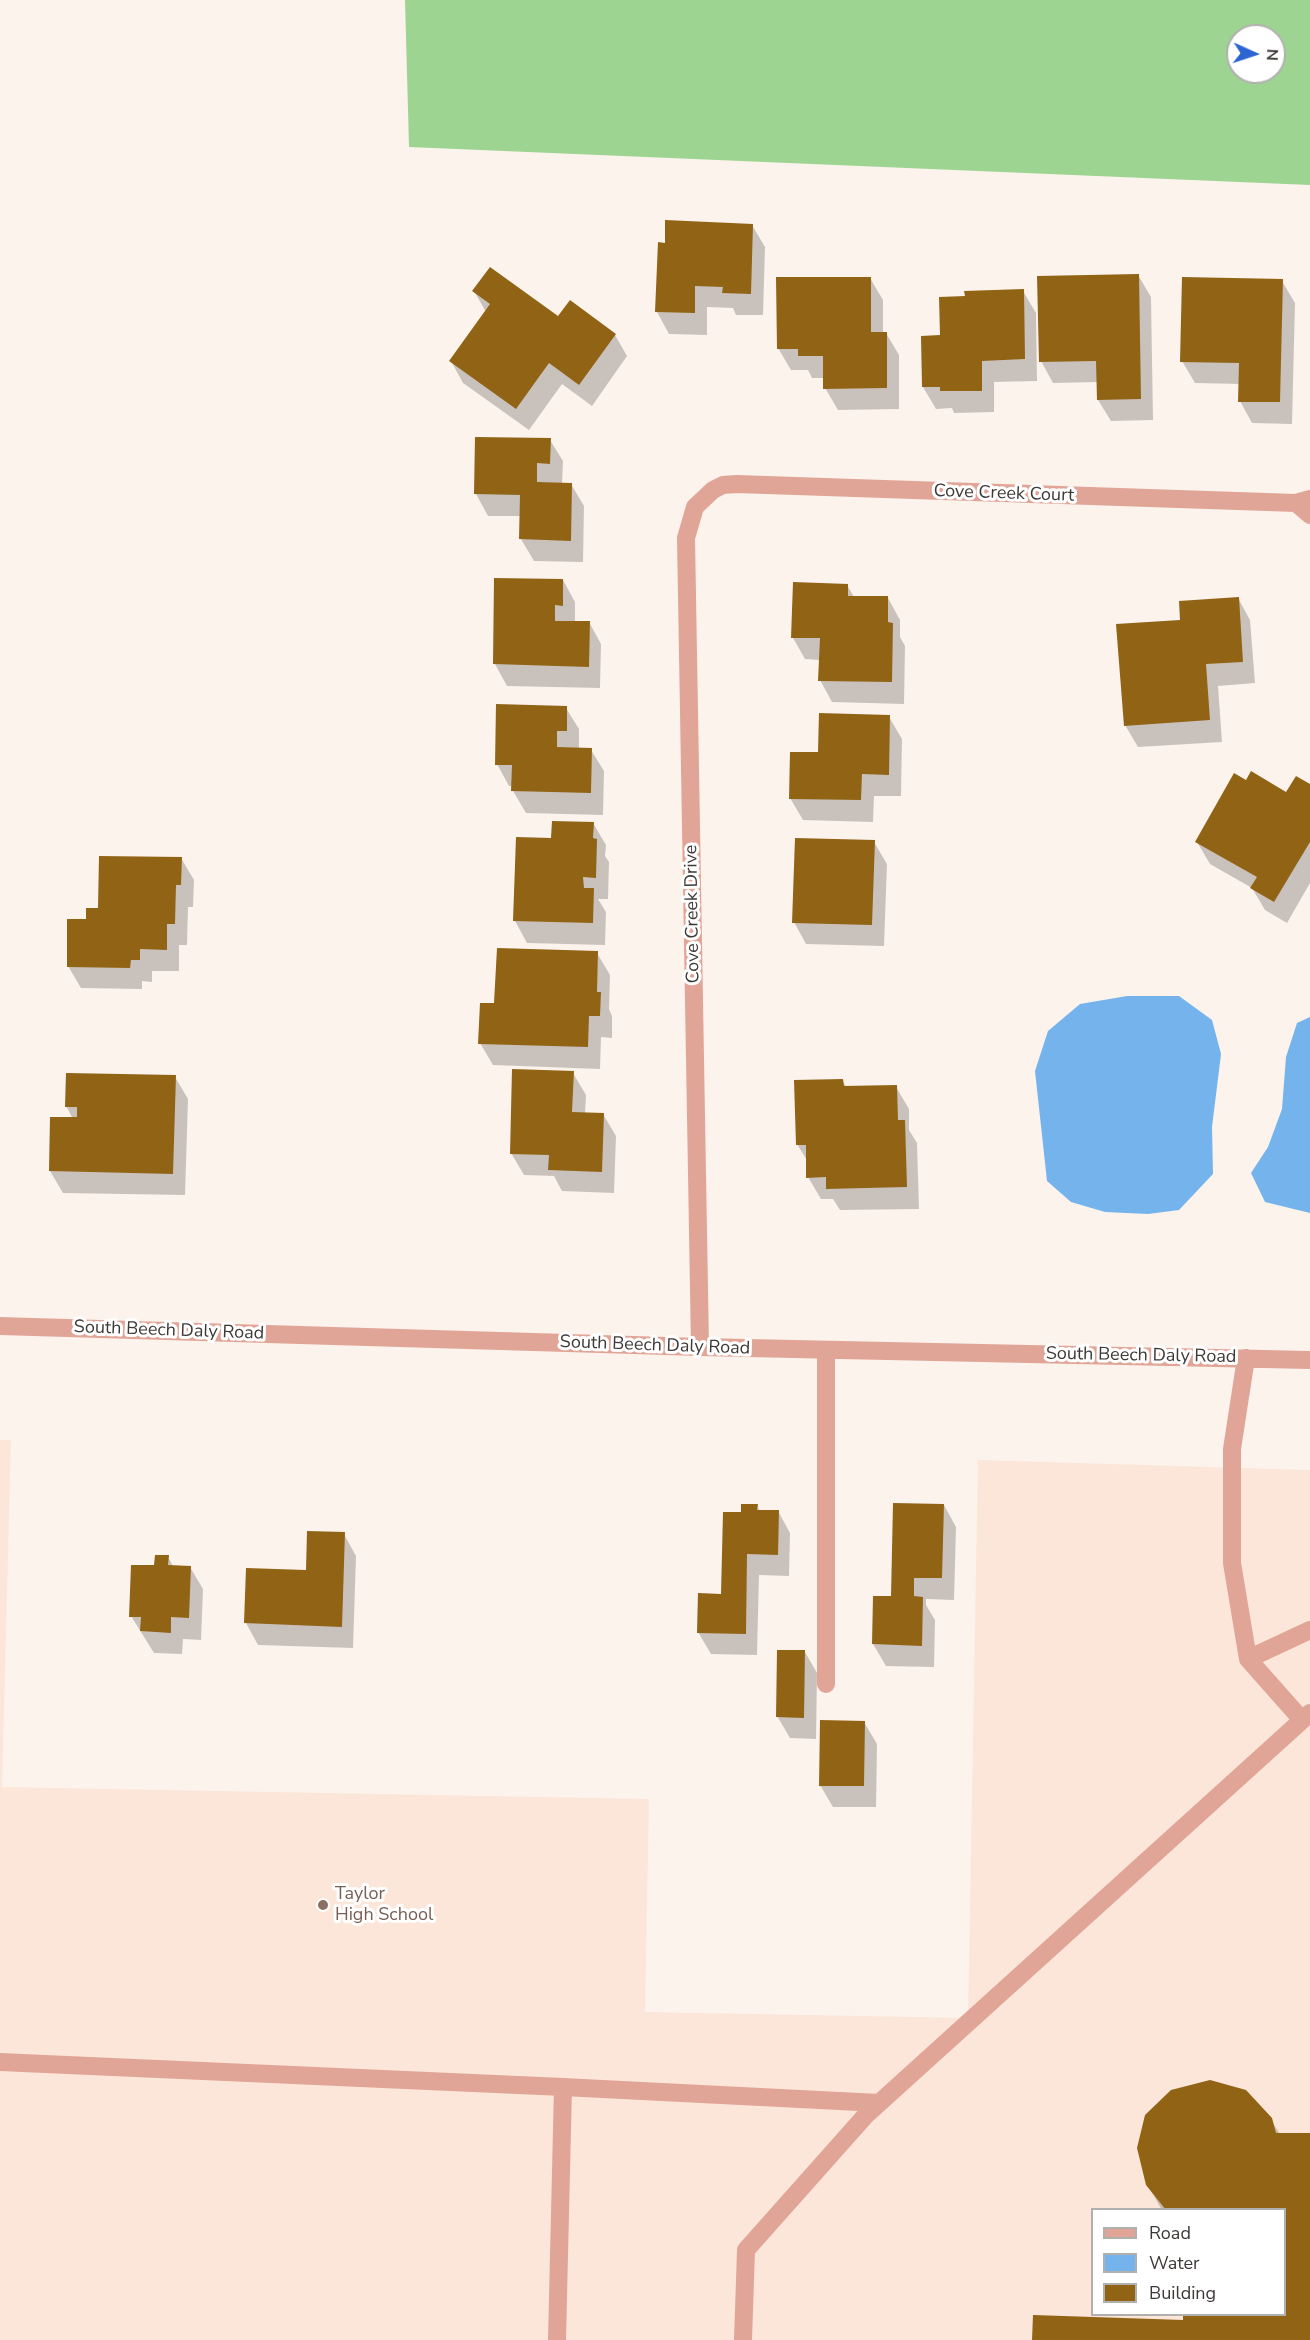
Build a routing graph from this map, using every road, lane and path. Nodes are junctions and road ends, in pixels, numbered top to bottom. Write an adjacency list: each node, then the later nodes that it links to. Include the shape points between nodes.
1 (713, 490): 2 (street, Cove Creek Court, via 737,484); 5 (street, Cove Creek Drive, via 695,507 686,538)
2 (1303, 501): 3 (street, Cove Creek Court)
3 (1310, 515)
4 (0, 1326): 5 (street, South Beech Daly Road)
5 (700, 1347): 6 (street, South Beech Daly Road)
6 (826, 1350): 7 (street, South Beech Daly Road); 11 (street)
7 (1246, 1358): 8 (street, South Beech Daly Road); 10 (street, via 1232,1449 1232,1563)
8 (1310, 1360)
9 (1310, 1630): 10 (street)
10 (1248, 1659): 12 (street)
11 (826, 1684)
12 (1306, 1716): 15 (street)
13 (0, 2062): 14 (street)
14 (563, 2087): 15 (street); 16 (street)
15 (879, 2103): 17 (street, via 746,2250)
16 (557, 2340)
17 (743, 2340)

